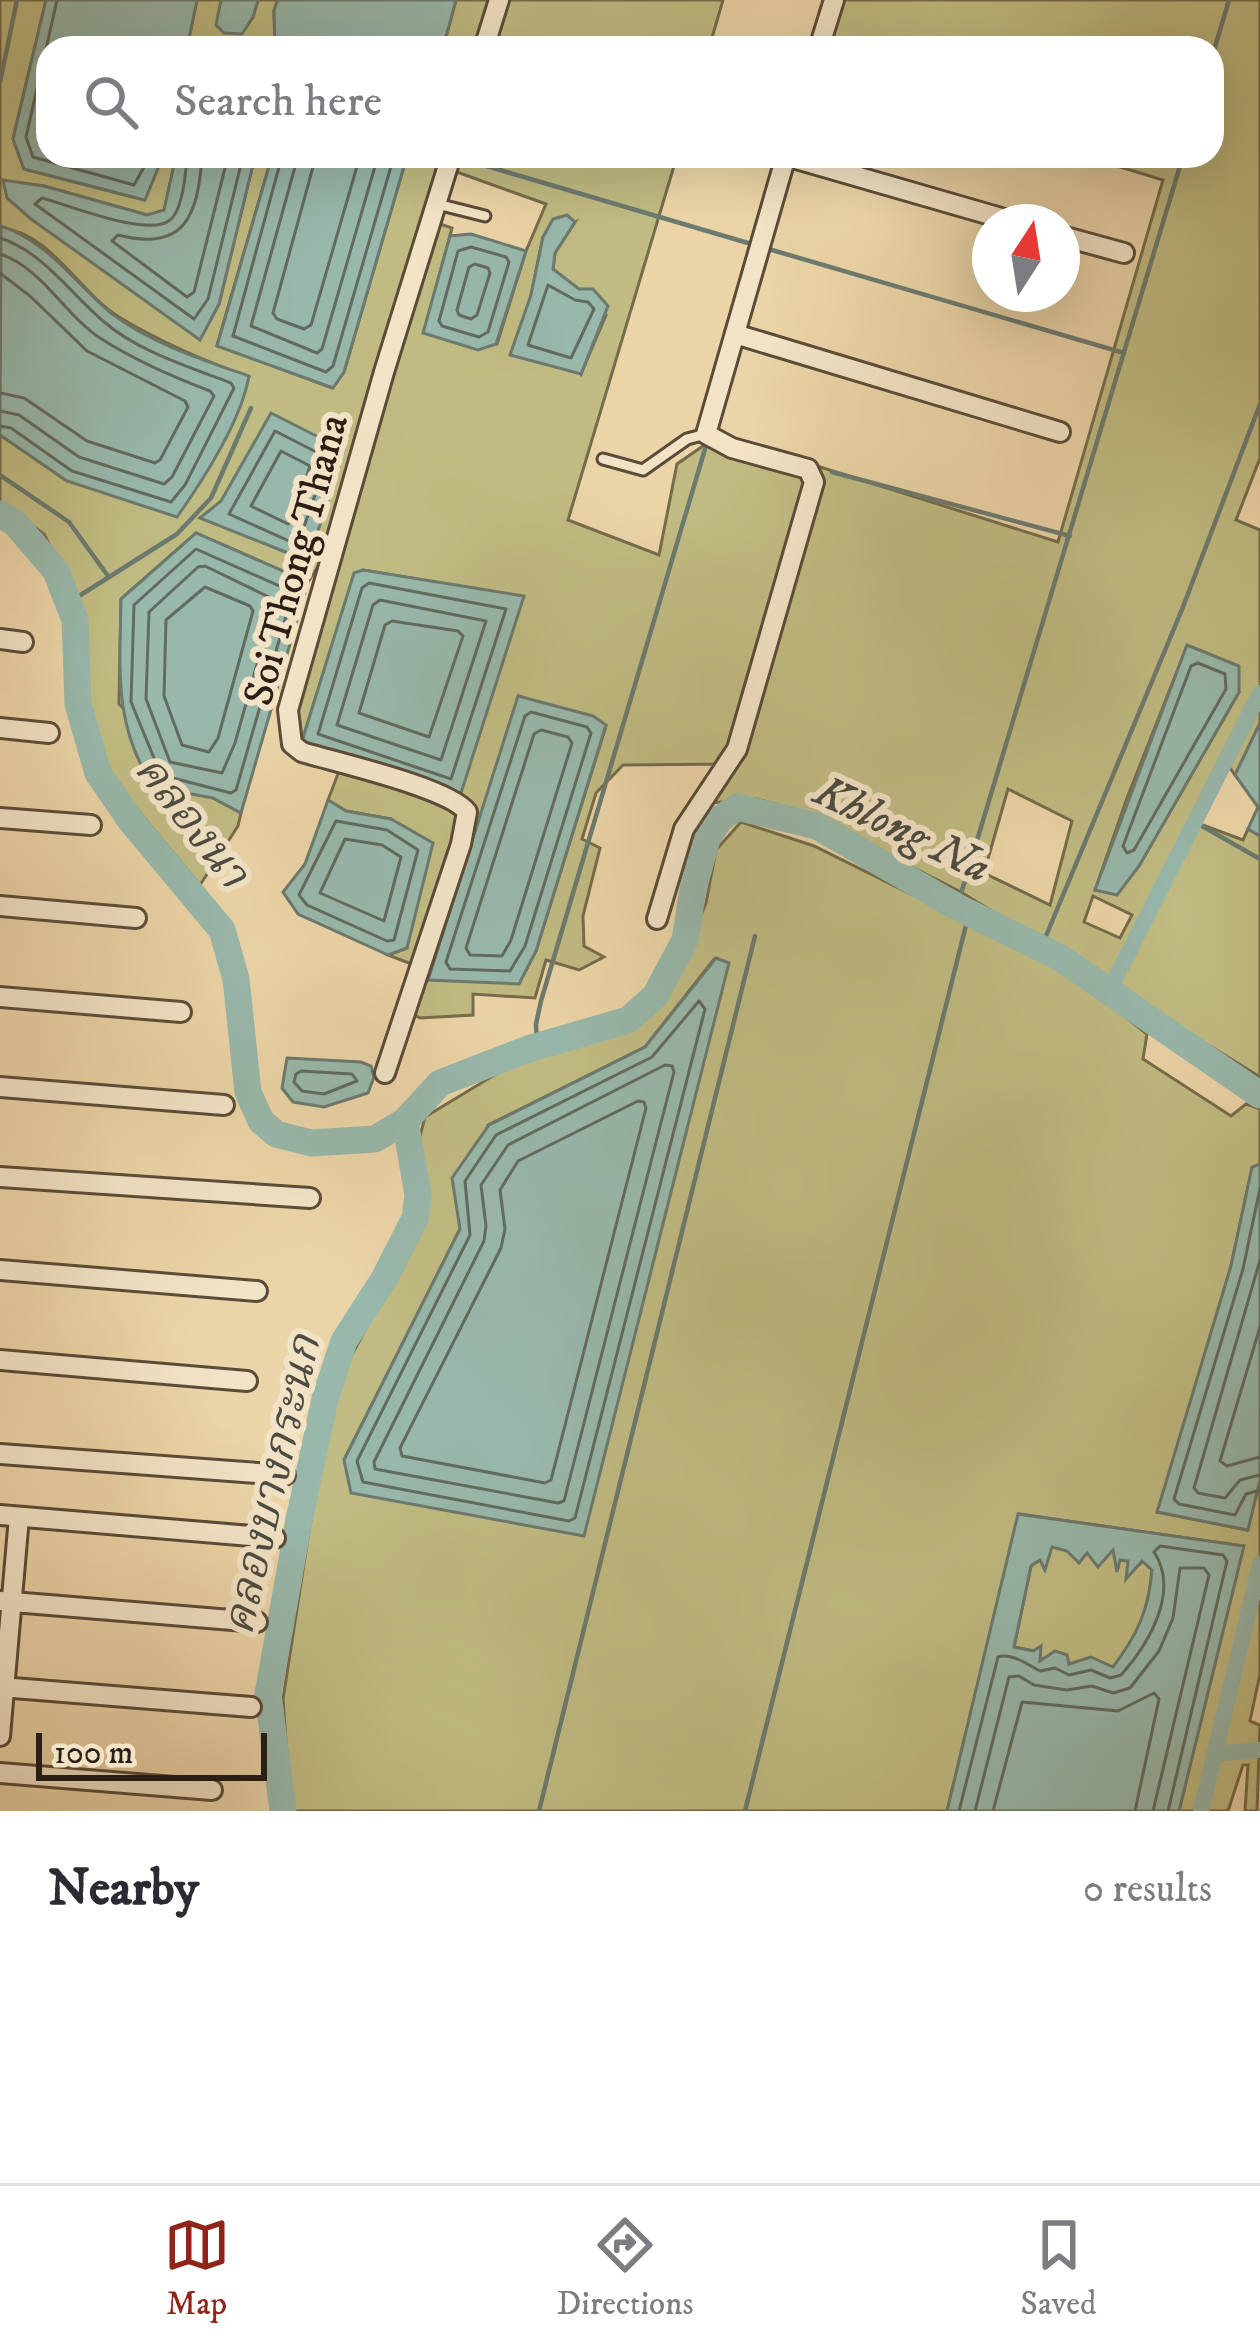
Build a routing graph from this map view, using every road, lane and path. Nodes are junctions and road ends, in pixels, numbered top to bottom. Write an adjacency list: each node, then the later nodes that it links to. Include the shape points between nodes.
1 (499, 0): 3 (street)
2 (828, 1): 4 (street)
3 (488, 36)
4 (821, 36)
5 (448, 168): 8 (street, Soi Thong Thana)
6 (783, 168): 13 (street)
7 (828, 168): 9 (street)
8 (437, 204): 10 (lane); 28 (street, Soi Thong Thana, via 287,710 292,744 302,752 435,792 467,812)
9 (972, 210)
10 (484, 217)
11 (1080, 241): 12 (street)
12 (1124, 254)
13 (735, 334): 14 (street); 15 (street)
14 (1060, 432)
15 (706, 434): 16 (lane, via 643,470); 25 (street, via 808,469 814,482 737,748 684,829)
16 (603, 459)
17 (0, 639): 18 (street)
18 (23, 642)
19 (0, 728): 20 (street)
20 (49, 733)
21 (0, 818): 22 (street)
22 (91, 826)
23 (0, 906): 24 (street)
24 (136, 917)
25 (657, 919)
26 (0, 997): 27 (street)
27 (181, 1012)
28 (386, 1073)
29 (0, 1087): 30 (street)
30 (224, 1105)
31 (0, 1177): 32 (street)
32 (310, 1198)
33 (0, 1270): 34 (street)
34 (257, 1292)
35 (0, 1360): 36 (street)
36 (247, 1381)
37 (0, 1454): 38 (street)
38 (285, 1475)
39 (10, 1516): 40 (street); 41 (street)
40 (275, 1538)
41 (7, 1602): 42 (street); 43 (street)
42 (257, 1622)
43 (3, 1687): 44 (street); 45 (street)
44 (251, 1707)
45 (0, 1736)
46 (0, 1773): 47 (street)
47 (212, 1790)

